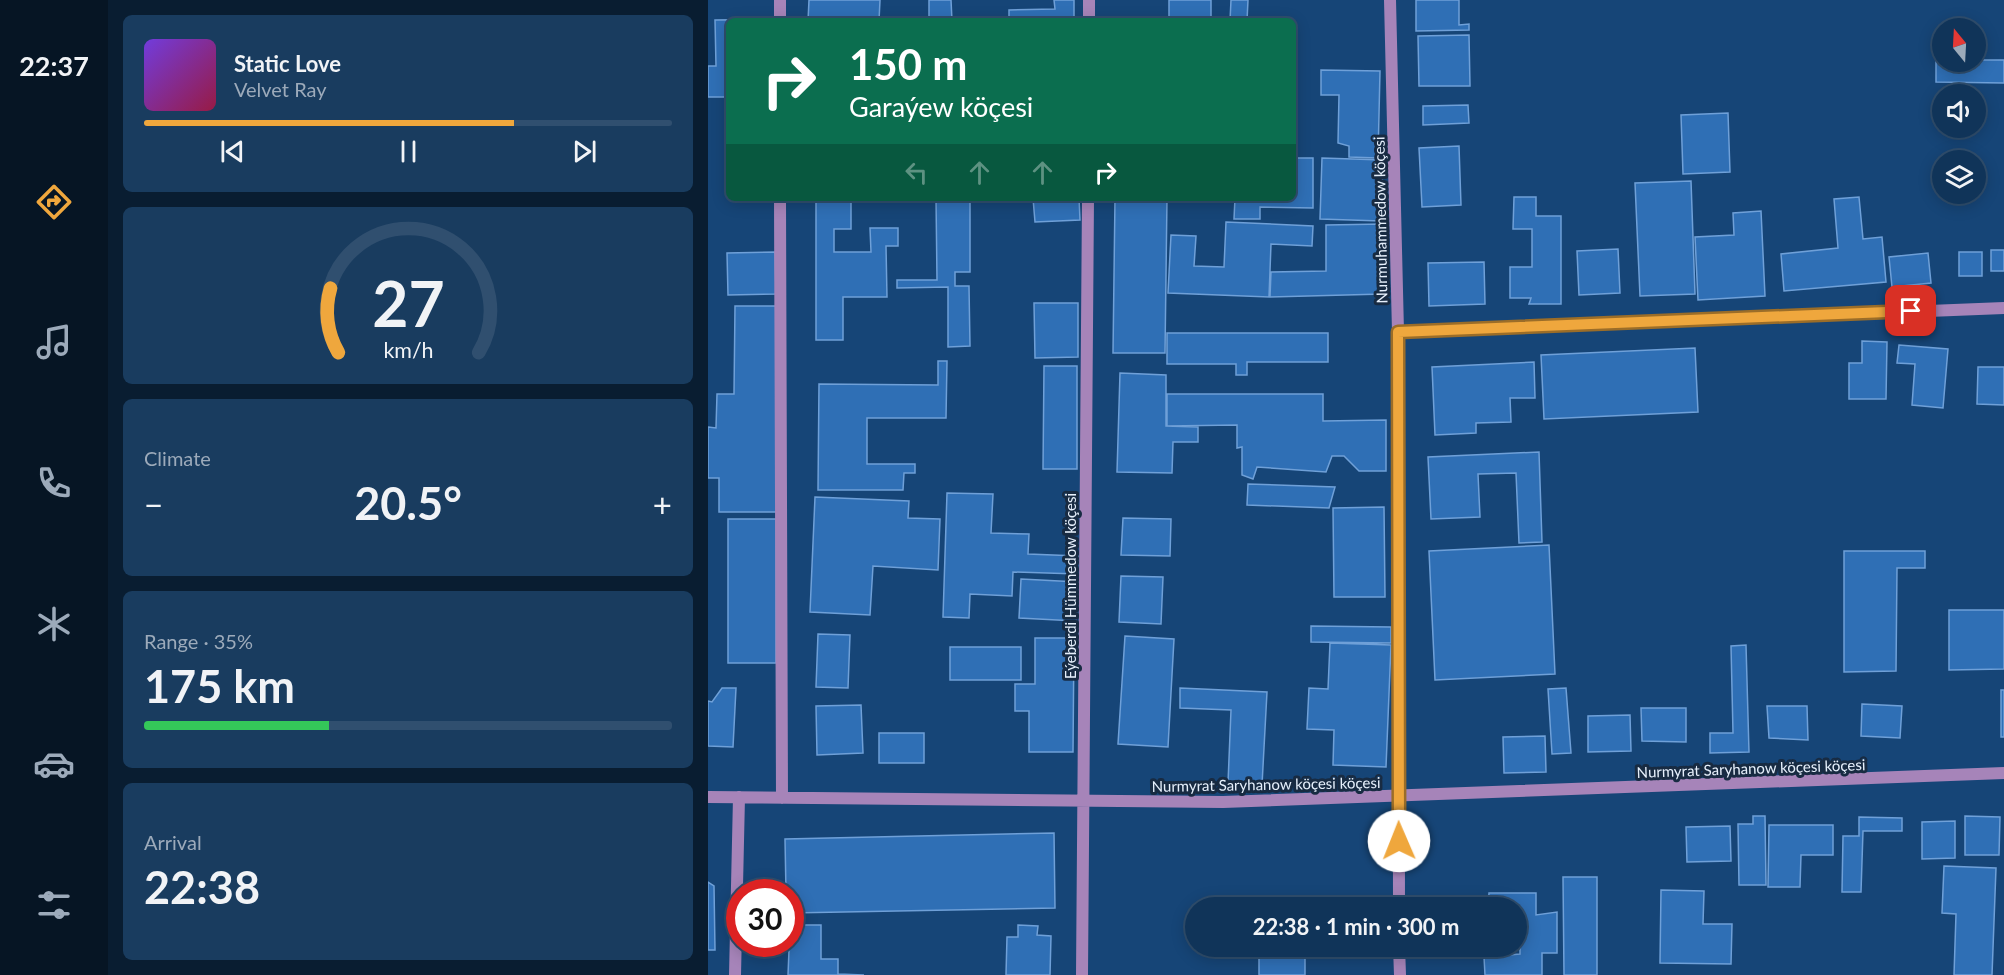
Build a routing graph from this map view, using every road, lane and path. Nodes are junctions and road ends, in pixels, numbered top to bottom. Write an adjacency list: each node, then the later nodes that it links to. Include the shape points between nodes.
1 (780, 0): 4 (street)
2 (1089, 0): 5 (street)
3 (1390, 0): 9 (street, Nurmuhammedow köçesi)
4 (780, 18)
5 (1089, 18)
6 (780, 201): 14 (street)
7 (1088, 201): 15 (street, Eýeberdi Hümmedow köçesi)
8 (2004, 308): 9 (street)
9 (1398, 332): 13 (street, Nurmuhammedow köçesi)
10 (2004, 773): 13 (street, Nurmyrat Saryhanow köçesi köçesi)
11 (708, 797): 12 (street, Nurmyrat Saryhanow köçesi köçesi)
12 (739, 797): 14 (street, Nurmyrat Saryhanow köçesi köçesi); 18 (street)
13 (1398, 797): 15 (street, Nurmyrat Saryhanow köçesi köçesi, via 1223,802); 16 (street, Nurmuhammedow köçesi)
14 (782, 798): 15 (street, Nurmyrat Saryhanow köçesi köçesi)
15 (1084, 800): 19 (street, Eýeberdi Hümmedow köçesi)
16 (1399, 897)
17 (1400, 957): 20 (street)
18 (735, 975)
19 (1082, 975)
20 (1400, 975)

